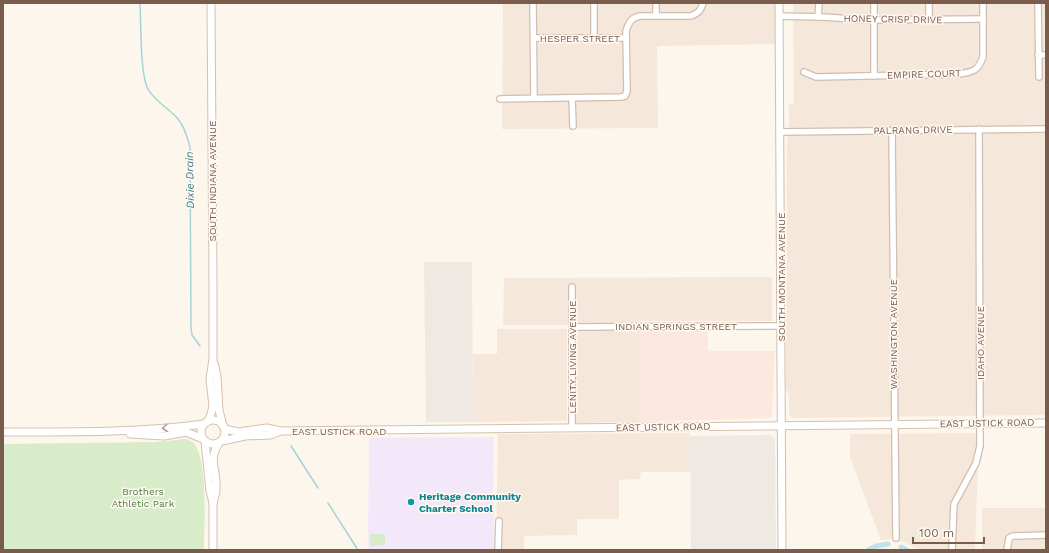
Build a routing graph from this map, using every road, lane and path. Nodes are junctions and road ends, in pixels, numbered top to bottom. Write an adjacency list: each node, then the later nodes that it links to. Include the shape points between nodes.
1 (210, 3): 37 (main road, SOUTH INDIANA AVENUE)
2 (534, 3): 18 (street)
3 (594, 3): 19 (street)
4 (656, 3): 12 (street)
5 (703, 3): 12 (street, via 702,9 692,16)
6 (779, 3): 13 (main road, SOUTH MONTANA AVENUE)
7 (819, 3): 14 (street)
8 (874, 3): 17 (street)
9 (929, 3): 15 (street)
10 (983, 3): 16 (street, EMPIRE COURT)
11 (1038, 3): 21 (street)
12 (656, 16): 20 (street, via 633,18 626,31)
13 (780, 16): 14 (street, HONEY CRISP DRIVE); 33 (main road, SOUTH MONTANA AVENUE)
14 (818, 17): 17 (street, HONEY CRISP DRIVE)
15 (929, 19): 16 (street, HONEY CRISP DRIVE); 17 (street, HONEY CRISP DRIVE)
16 (983, 19): 24 (street, EMPIRE COURT, via 983,57 980,65 972,72)
17 (874, 20): 24 (street)
18 (534, 38): 19 (street, HESPER STREET); 26 (street)
19 (594, 38): 20 (street, HESPER STREET)
20 (626, 38): 27 (street, via 625,96)
21 (1038, 55): 22 (street); 25 (street)
22 (1046, 55)
23 (804, 72): 24 (street, EMPIRE COURT, via 816,77)
24 (874, 76)
25 (1039, 77)
26 (534, 98): 27 (street); 28 (street)
27 (572, 98): 29 (street)
28 (500, 99)
29 (572, 126)
30 (979, 129): 31 (street, PALRANG DRIVE); 32 (street, PALRANG DRIVE); 39 (street, IDAHO AVENUE)
31 (1046, 129)
32 (892, 130): 33 (street, PALRANG DRIVE); 41 (street, WASHINGTON AVENUE)
33 (780, 132): 35 (main road, SOUTH MONTANA AVENUE)
34 (572, 287): 36 (street, LENITY LIVING AVENUE)
35 (781, 326): 36 (street, INDIAN SPRINGS STREET); 42 (main road, SOUTH MONTANA AVENUE)
36 (572, 327): 44 (street, LENITY LIVING AVENUE)
37 (213, 359): 38 (main road, SOUTH INDIANA AVENUE, via 210,379 213,407); 43 (main road, SOUTH INDIANA AVENUE, via 219,410)
38 (205, 423): 43 (main road, via 216,420); 47 (main road, one-way to 47, via 151,430); 48 (main road, via 201,432)
39 (981, 423): 40 (main road, EAST USTICK ROAD); 41 (main road, EAST USTICK ROAD); 57 (street, IDAHO AVENUE, via 976,463 954,504)
40 (1046, 423)
41 (894, 424): 42 (main road, EAST USTICK ROAD); 53 (street, WASHINGTON AVENUE)
42 (781, 425): 44 (main road, EAST USTICK ROAD); 56 (main road, SOUTH MONTANA AVENUE)
43 (224, 427): 45 (main road, EAST USTICK ROAD, via 238,432 267,428); 49 (main road, via 225,435)
44 (572, 428): 45 (main road, EAST USTICK ROAD)
45 (280, 431): 49 (main road, EAST USTICK ROAD, via 271,435 245,436)
46 (3, 432): 47 (main road)
47 (104, 432): 48 (main road, via 150,436 186,432)
48 (204, 440): 49 (main road, via 210,444); 50 (main road)
49 (221, 442): 50 (main road, via 213,455 216,491)
50 (213, 503): 54 (main road)
51 (499, 521): 55 (street)
52 (1046, 535): 58 (street, via 1013,536 1009,538)
53 (896, 538)
54 (213, 550)
55 (498, 550)
56 (782, 550)
57 (952, 550)
58 (1007, 550)

